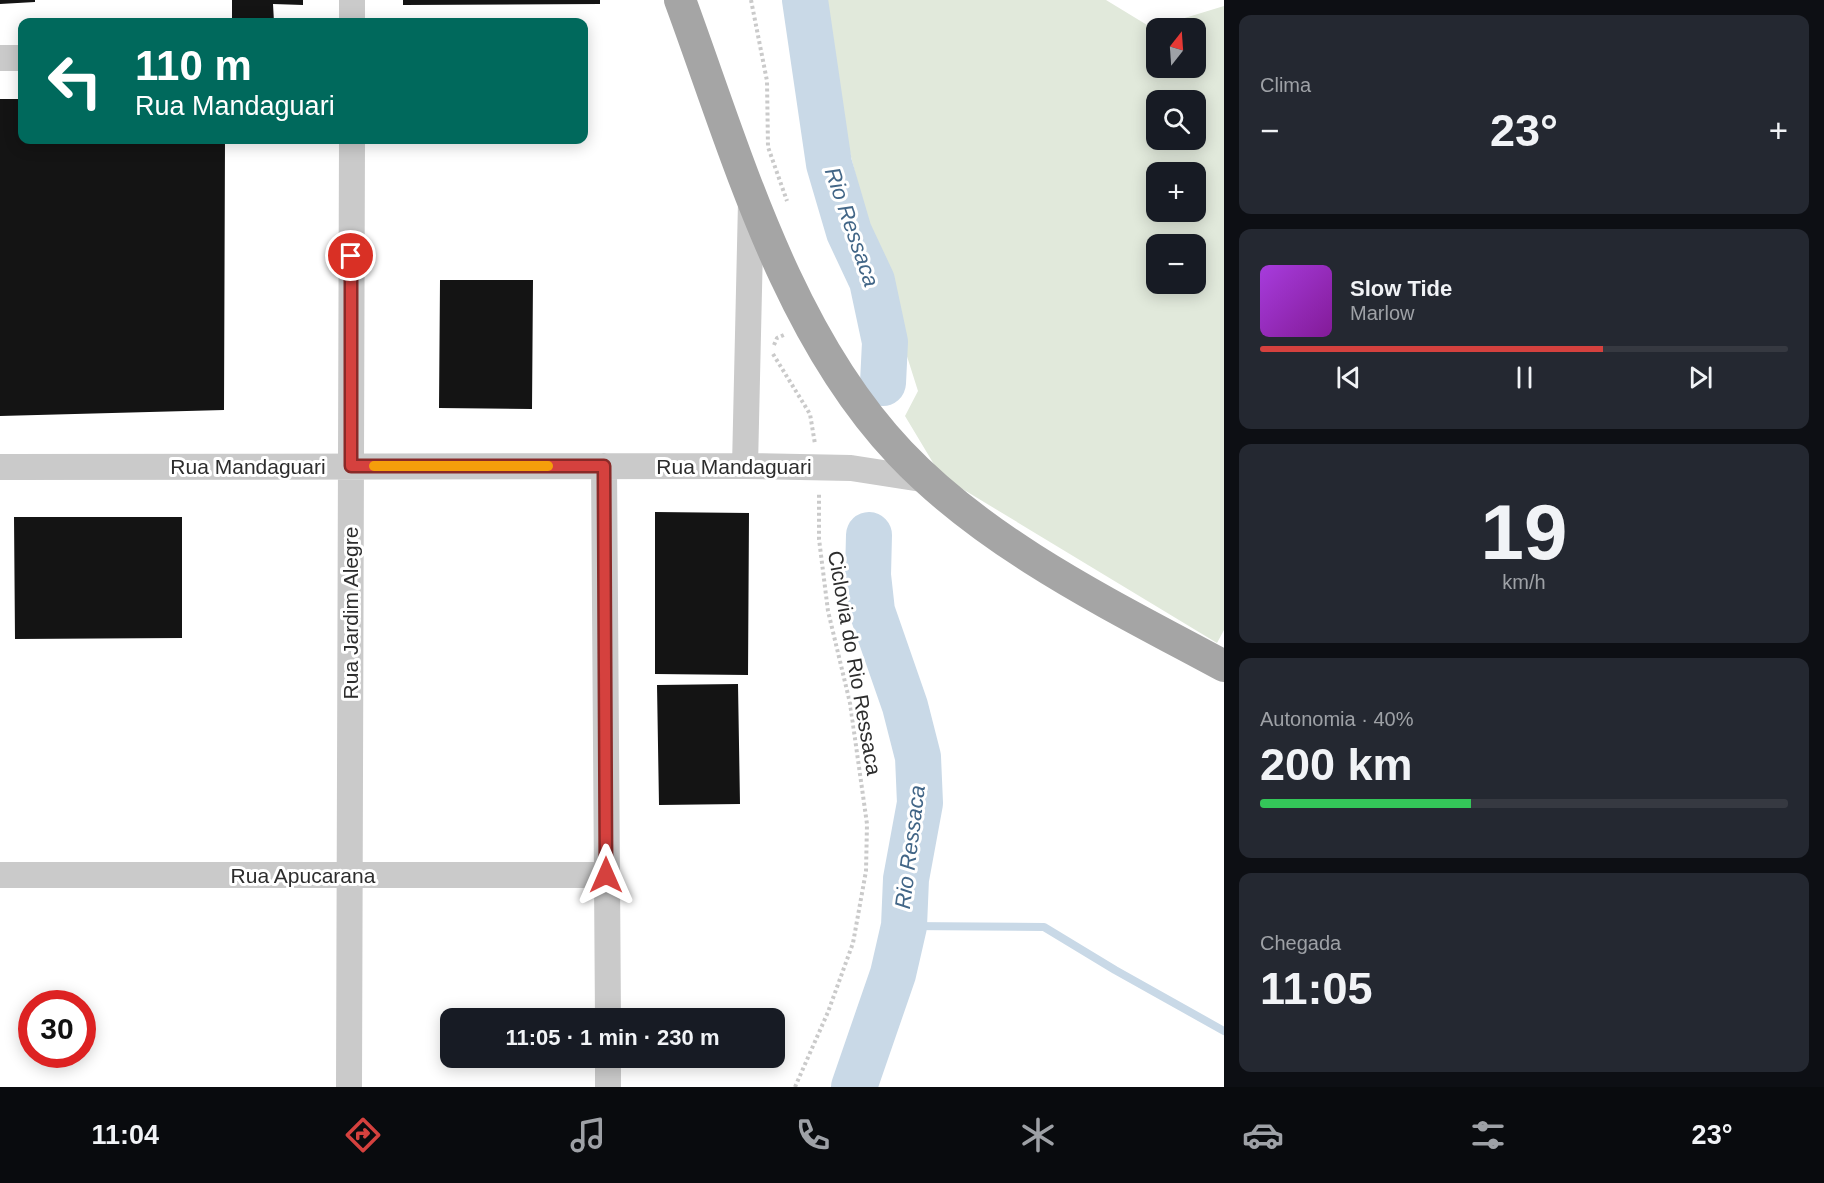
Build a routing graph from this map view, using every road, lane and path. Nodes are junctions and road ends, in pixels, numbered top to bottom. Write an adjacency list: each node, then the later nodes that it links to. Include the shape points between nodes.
1 (352, 0): 4 (street)
2 (680, 0): 8 (main road)
3 (752, 0): 9 (path, via 767,81 768,147)
4 (352, 18)
5 (0, 58): 6 (street)
6 (18, 58)
7 (352, 144): 12 (street, Rua Jardim Alegre)
8 (751, 193): 10 (main road); 14 (street)
9 (789, 206)
10 (810, 325): 15 (path, Ciclovia do Rio Ressaca, via 777,338 771,351 810,414); 16 (main road, via 855,400)
11 (0, 466): 12 (street, Rua Mandaguari)
12 (351, 466): 13 (street, Rua Mandaguari); 18 (street, Rua Jardim Alegre)
13 (604, 466): 14 (street, Rua Mandaguari); 19 (street)
14 (745, 466): 15 (street, Rua Mandaguari)
15 (819, 467): 16 (street, Rua Mandaguari, via 888,472); 25 (path, Ciclovia do Rio Ressaca, via 819,539 828,610 850,703 867,824 866,871 853,943)
16 (928, 480): 17 (main road, via 975,518 1082,589)
17 (1224, 666)
18 (349, 875): 19 (street, Rua Apucarana); 20 (street, Rua Apucarana); 23 (street, Rua Jardim Alegre)
19 (606, 875): 21 (street)
20 (0, 876)
21 (608, 1008)
22 (608, 1068): 24 (street)
23 (349, 1087)
24 (608, 1087)
25 (795, 1087)

